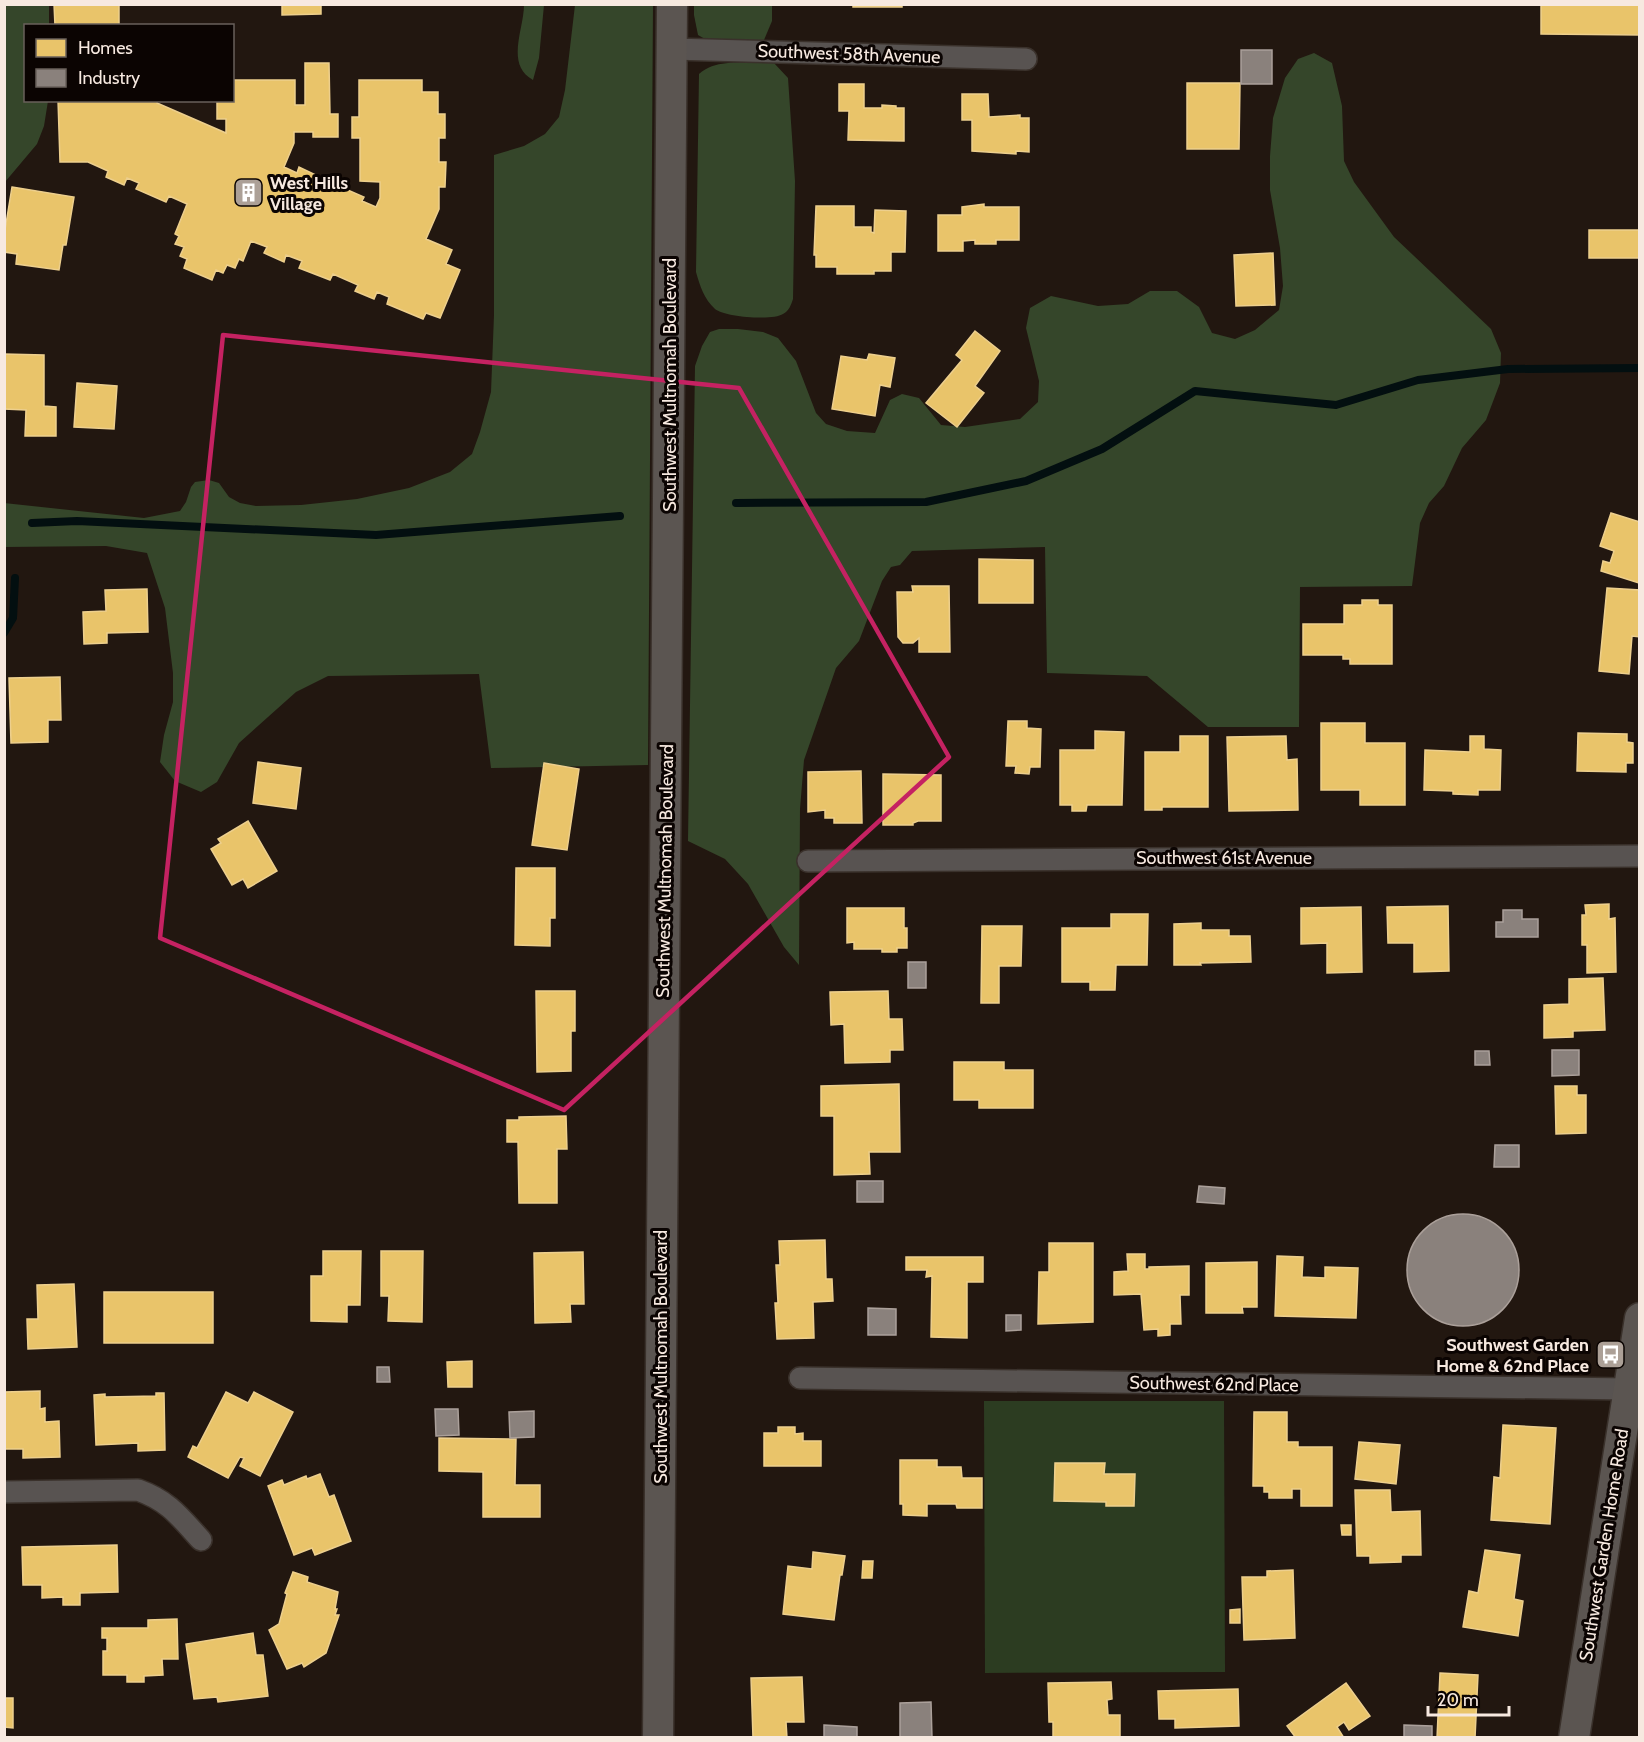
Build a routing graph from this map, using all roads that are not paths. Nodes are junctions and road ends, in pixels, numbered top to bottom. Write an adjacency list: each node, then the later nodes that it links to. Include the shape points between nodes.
1 (672, 4): 2 (main road, Southwest Multnomah Boulevard)
2 (672, 49): 3 (street, Southwest 58th Avenue); 11 (main road, Southwest Multnomah Boulevard)
3 (1026, 59)
4 (1640, 856): 5 (street, Southwest 61st Avenue)
5 (808, 861)
6 (1640, 1318): 8 (main road, Southwest Garden Home Road)
7 (800, 1378): 8 (street, Southwest 62nd Place)
8 (1628, 1389): 12 (main road, Southwest Garden Home Road)
9 (4, 1492): 10 (street, via 138,1491 156,1496 170,1506)
10 (201, 1540)
11 (658, 1737)
12 (1574, 1737)

